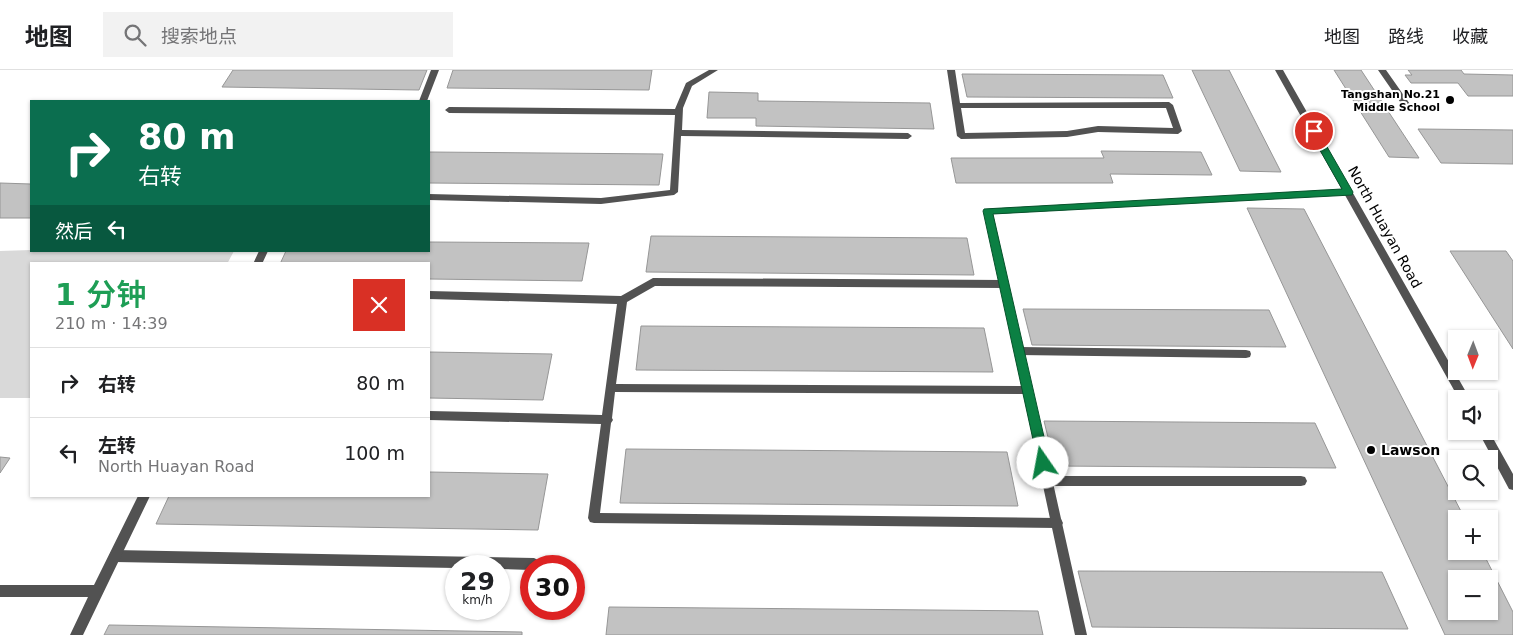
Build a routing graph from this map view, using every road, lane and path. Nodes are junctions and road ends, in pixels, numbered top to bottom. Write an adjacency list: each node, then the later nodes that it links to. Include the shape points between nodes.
1 (435, 70): 6 (street)
2 (714, 70): 10 (street, via 689,85)
3 (951, 70): 7 (street)
4 (1279, 70): 13 (street, North Huayan Road)
5 (1382, 70): 8 (street)
6 (423, 100)
7 (958, 106): 7 (street, via 961,136 1067,134 1098,129 1178,131 1169,106)
8 (1408, 107)
9 (449, 110): 10 (street)
10 (679, 112): 11 (street)
11 (678, 133): 12 (street); 14 (street, via 674,192 601,201)
12 (908, 136)
13 (1348, 192): 15 (street, via 988,211); 22 (street, North Huayan Road)
14 (430, 197)
15 (1004, 284): 17 (street, via 653,282); 18 (street)
16 (430, 295): 17 (street)
17 (622, 300): 20 (street)
18 (1019, 351): 19 (street); 21 (street)
19 (1246, 354)
20 (612, 388): 21 (street); 24 (street)
21 (1027, 390): 26 (street)
22 (1459, 390)
23 (430, 416): 24 (street)
24 (608, 420): 30 (street, via 594,518)
25 (1488, 440): 28 (street)
26 (1047, 481): 27 (street); 30 (street)
27 (1301, 482)
28 (1513, 485)
29 (144, 497): 31 (street)
30 (1057, 523): 36 (street)
31 (115, 556): 32 (street); 34 (street)
32 (520, 564)
33 (0, 591): 34 (street)
34 (97, 591): 35 (street)
35 (76, 635)
36 (1081, 635)

